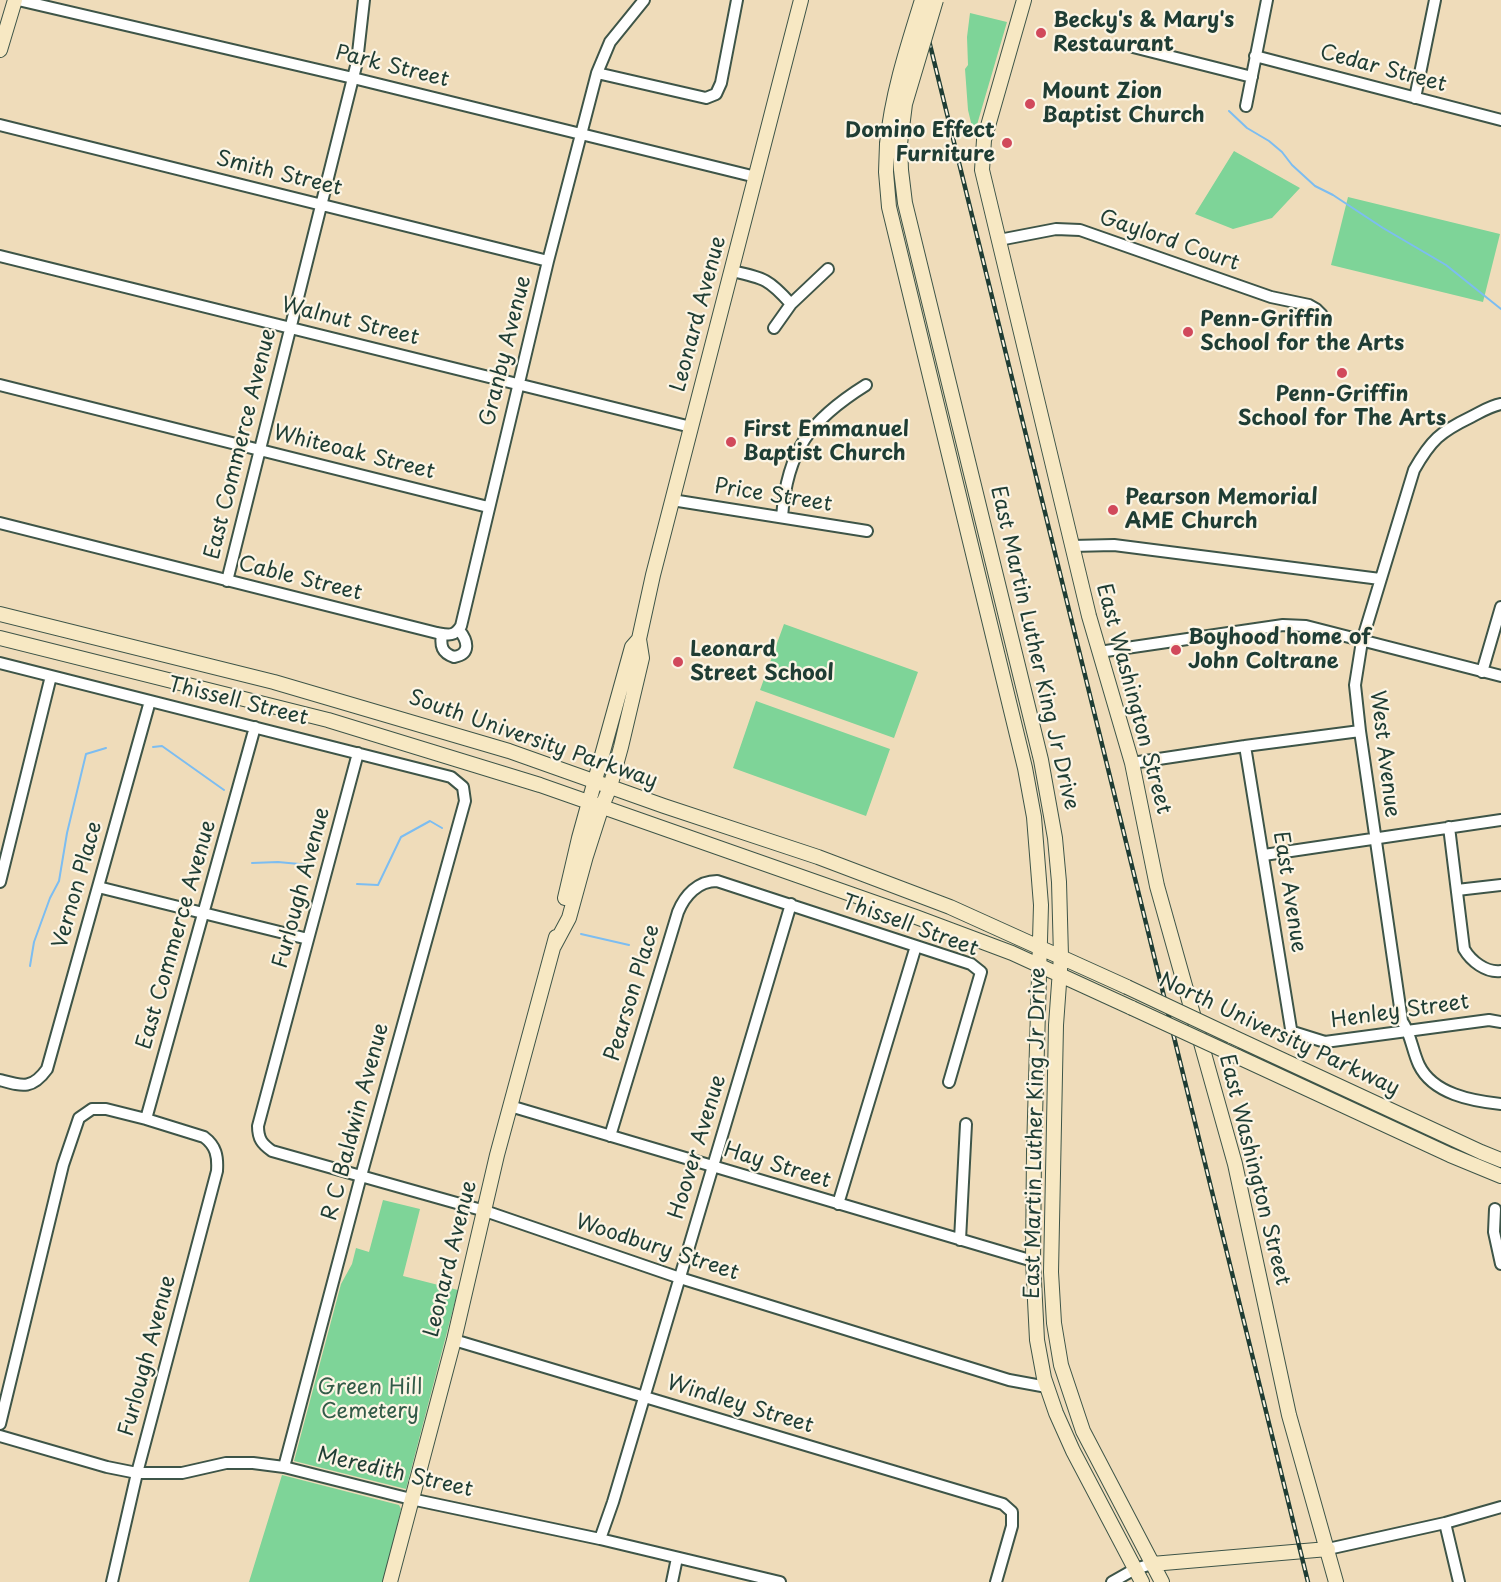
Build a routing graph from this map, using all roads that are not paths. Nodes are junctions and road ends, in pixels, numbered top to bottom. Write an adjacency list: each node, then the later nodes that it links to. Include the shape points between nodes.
1 (16, 0): 12 (main road); 16 (street, Park Street)
2 (364, 0): 16 (street, East Commerce Avenue)
3 (644, 0): 14 (street, Granby Avenue, via 610,42)
4 (736, 0): 14 (street, via 716,94 706,98)
5 (801, 0): 23 (main road, Leonard Avenue)
6 (922, 0): 22 (main road, East Martin Luther King Jr Drive, bridge, via 890,112)
7 (936, 0): 22 (main road, East Martin Luther King Jr Drive, bridge)
8 (1024, 0): 25 (main road, East Washington Street, via 982,150 982,170)
9 (1267, 0): 13 (street)
10 (1435, 0): 17 (street)
11 (1133, 47): 15 (street)
12 (0, 50)
13 (1255, 56): 15 (street); 17 (street, Cedar Street)
14 (597, 73): 21 (street, Granby Avenue)
15 (1252, 77): 18 (street)
16 (353, 78): 21 (street, Park Street); 24 (street, East Commerce Avenue)
17 (1415, 98): 19 (street, Cedar Street)
18 (1246, 106)
19 (1501, 120)
20 (0, 125): 24 (street, Smith Street)
21 (582, 133): 23 (street, Park Street); 27 (street, Granby Avenue)
22 (893, 144): 82 (main road, East Martin Luther King Jr Drive, via 886,172 889,207 1025,768 1034,818 1041,905); 83 (main road, East Martin Luther King Jr Drive, via 1041,760 1055,838)
23 (756, 177): 29 (main road, Leonard Avenue)
24 (321, 205): 27 (street, Smith Street); 32 (street, East Commerce Avenue)
25 (999, 240): 31 (street, Gaylord Court, via 1056,229 1080,230 1271,297 1309,305); 45 (main road, East Washington Street)
26 (0, 256): 32 (street, Walnut Street)
27 (548, 261): 34 (street, Granby Avenue)
28 (828, 269): 30 (street)
29 (732, 271): 30 (street, via 765,280); 38 (main road, Leonard Avenue)
30 (791, 304): 33 (street)
31 (1322, 315)
32 (291, 327): 34 (street, Walnut Street); 39 (street, East Commerce Avenue)
33 (774, 328)
34 (519, 384): 38 (street, Walnut Street); 41 (street, Granby Avenue)
35 (0, 385): 39 (street, Whiteoak Street)
36 (866, 385): 42 (street, via 823,419 799,446 784,488)
37 (1501, 404): 46 (street, West Avenue, via 1447,429 1425,450 1414,470)
38 (691, 427): 40 (main road, Leonard Avenue)
39 (260, 450): 41 (street, Whiteoak Street); 47 (street, East Commerce Avenue)
40 (672, 500): 42 (street, Price Street); 52 (main road, Leonard Avenue)
41 (488, 507): 50 (street, Granby Avenue)
42 (782, 517): 44 (street, Price Street)
43 (0, 523): 47 (street, Cable Street)
44 (867, 531)
45 (1072, 546): 46 (street, via 1114,545); 54 (main road, East Washington Street)
46 (1380, 579): 53 (street, West Avenue)
47 (227, 581): 50 (street, Cable Street)
48 (1501, 607): 56 (street)
49 (0, 614): 65 (main road, South University Parkway, via 274,682 509,751)
50 (451, 633)
51 (0, 638): 68 (main road, South University Parkway, via 328,720)
52 (639, 639): 65 (main road, Leonard Avenue, via 632,647); 67 (main road, Leonard Avenue, via 642,658)
53 (1362, 641): 54 (street, via 1306,626 1283,625); 56 (street); 61 (street, West Avenue, via 1355,685)
54 (1099, 652): 64 (main road, East Washington Street)
55 (0, 663): 57 (street, Thissell Street)
56 (1482, 672): 58 (street)
57 (51, 676): 59 (street, Thissell Street); 74 (street)
58 (1501, 676)
59 (150, 701): 60 (street, Thissell Street); 76 (street, Vernon Place)
60 (255, 727): 63 (street, Thissell Street); 79 (street, East Commerce Avenue)
61 (1360, 731): 62 (street); 71 (street, West Avenue)
62 (1245, 746): 64 (street); 72 (street, East Avenue)
63 (358, 753): 66 (street, Thissell Street, via 451,777); 80 (street, Furlough Avenue)
64 (1132, 763): 120 (main road, East Washington Street, via 1157,886 1235,1164 1289,1415)
65 (595, 782): 67 (main road, South University Parkway); 68 (main road, Leonard Avenue)
66 (463, 787): 100 (street, R C Baldwin Avenue, via 465,801)
67 (610, 787): 68 (main road, Leonard Avenue); 82 (main road, South University Parkway, via 818,857)
68 (596, 803): 84 (main road, South University Parkway, via 916,917); 93 (main road, Leonard Avenue, via 569,918 554,946)
69 (1501, 820): 70 (street)
70 (1449, 827): 71 (street); 77 (street)
71 (1375, 838): 72 (street); 88 (street, West Avenue, via 1398,999)
72 (1264, 855): 89 (street, East Avenue, via 1291,1029)
73 (717, 881): 78 (street, Thissell Street); 96 (street, Pearson Place, via 694,889 678,912)
74 (0, 882)
75 (1501, 885): 77 (street)
76 (98, 888): 79 (street); 90 (street, Vernon Place, via 47,1069 26,1085)
77 (1457, 890): 85 (street, via 1464,949 1470,960 1494,972)
78 (791, 904): 81 (street, Thissell Street); 99 (street, Hoover Avenue)
79 (203, 913): 80 (street); 94 (street, East Commerce Avenue)
80 (308, 939): 97 (street, Furlough Avenue, via 258,1126)
81 (915, 946): 91 (street, Thissell Street, via 971,964 981,972); 102 (street)
82 (1039, 946): 83 (main road, North University Parkway); 84 (main road, East Martin Luther King Jr Drive)
83 (1061, 956): 86 (main road, East Martin Luther King Jr Drive); 98 (main road, North University Parkway, bridge)
84 (1038, 965): 86 (main road, North University Parkway); 106 (main road, East Martin Luther King Jr Drive)
85 (1501, 970)
86 (1060, 975): 101 (main road, North University Parkway, bridge); 122 (main road, East Martin Luther King Jr Drive, via 1052,1245 1054,1323 1061,1365 1083,1431)
87 (1501, 1022): 88 (street, Henley Street, via 1489,1020)
88 (1408, 1030): 89 (street, Henley Street, via 1325,1042); 92 (street, West Avenue, via 1420,1067 1435,1083 1459,1096)
89 (1304, 1036)
90 (0, 1080)
91 (949, 1082)
92 (1501, 1104)
93 (510, 1106): 96 (street, Hay Street); 104 (main road, Leonard Avenue)
94 (146, 1119): 112 (street, via 98,1108 85,1112 76,1123); 115 (street, Furlough Avenue, via 199,1135 210,1142 218,1155)
95 (966, 1124): 105 (street)
96 (610, 1136): 99 (street, Hay Street)
97 (259, 1138): 100 (street, Woodbury Street, via 272,1151)
98 (1501, 1160)
99 (713, 1167): 102 (street, Hay Street); 108 (street, Hoover Avenue)
100 (361, 1176): 104 (street, Woodbury Street); 114 (street, R C Baldwin Avenue)
101 (1501, 1176)
102 (838, 1204): 105 (street, Hay Street)
103 (1495, 1209): 107 (street, via 1494,1232)
104 (485, 1211): 108 (street, Woodbury Street); 109 (main road, Leonard Avenue)
105 (960, 1240): 106 (street, Hay Street)
106 (1033, 1261): 110 (main road, East Martin Luther King Jr Drive, via 1037,1340)
107 (1501, 1264)
108 (680, 1278): 110 (street, Woodbury Street, via 1010,1380); 111 (street, Hoover Avenue)
109 (454, 1340): 111 (street, Windley Street); 116 (main road, Leonard Avenue)
110 (1047, 1387): 123 (main road, East Martin Luther King Jr Drive, via 1073,1451)
111 (644, 1396): 119 (street, Hoover Avenue); 128 (street, Windley Street, via 1003,1504 1012,1512 1012,1526)
112 (0, 1424)
113 (0, 1436): 115 (street, Meredith Street)
114 (284, 1467): 115 (street, Meredith Street, via 226,1463 183,1473); 116 (street, Meredith Street)
115 (137, 1473): 124 (street, Furlough Avenue)
116 (411, 1499): 119 (street, Meredith Street); 125 (main road, Leonard Avenue)
117 (1501, 1507): 118 (street)
118 (1445, 1523): 120 (street); 133 (street)
119 (600, 1539): 121 (street, Meredith Street)
120 (1328, 1549): 122 (main road); 132 (main road, East Washington Street)
121 (677, 1558): 126 (street); 127 (street, Meredith Street)
122 (1152, 1564): 123 (street); 131 (main road, East Martin Luther King Jr Drive)
123 (1135, 1569): 129 (street); 130 (main road, East Martin Luther King Jr Drive)
124 (112, 1582)
125 (390, 1582)
126 (672, 1582)
127 (780, 1582)
128 (996, 1582)
129 (1112, 1582)
130 (1142, 1582)
131 (1162, 1582)
132 (1336, 1582)
133 (1459, 1582)

